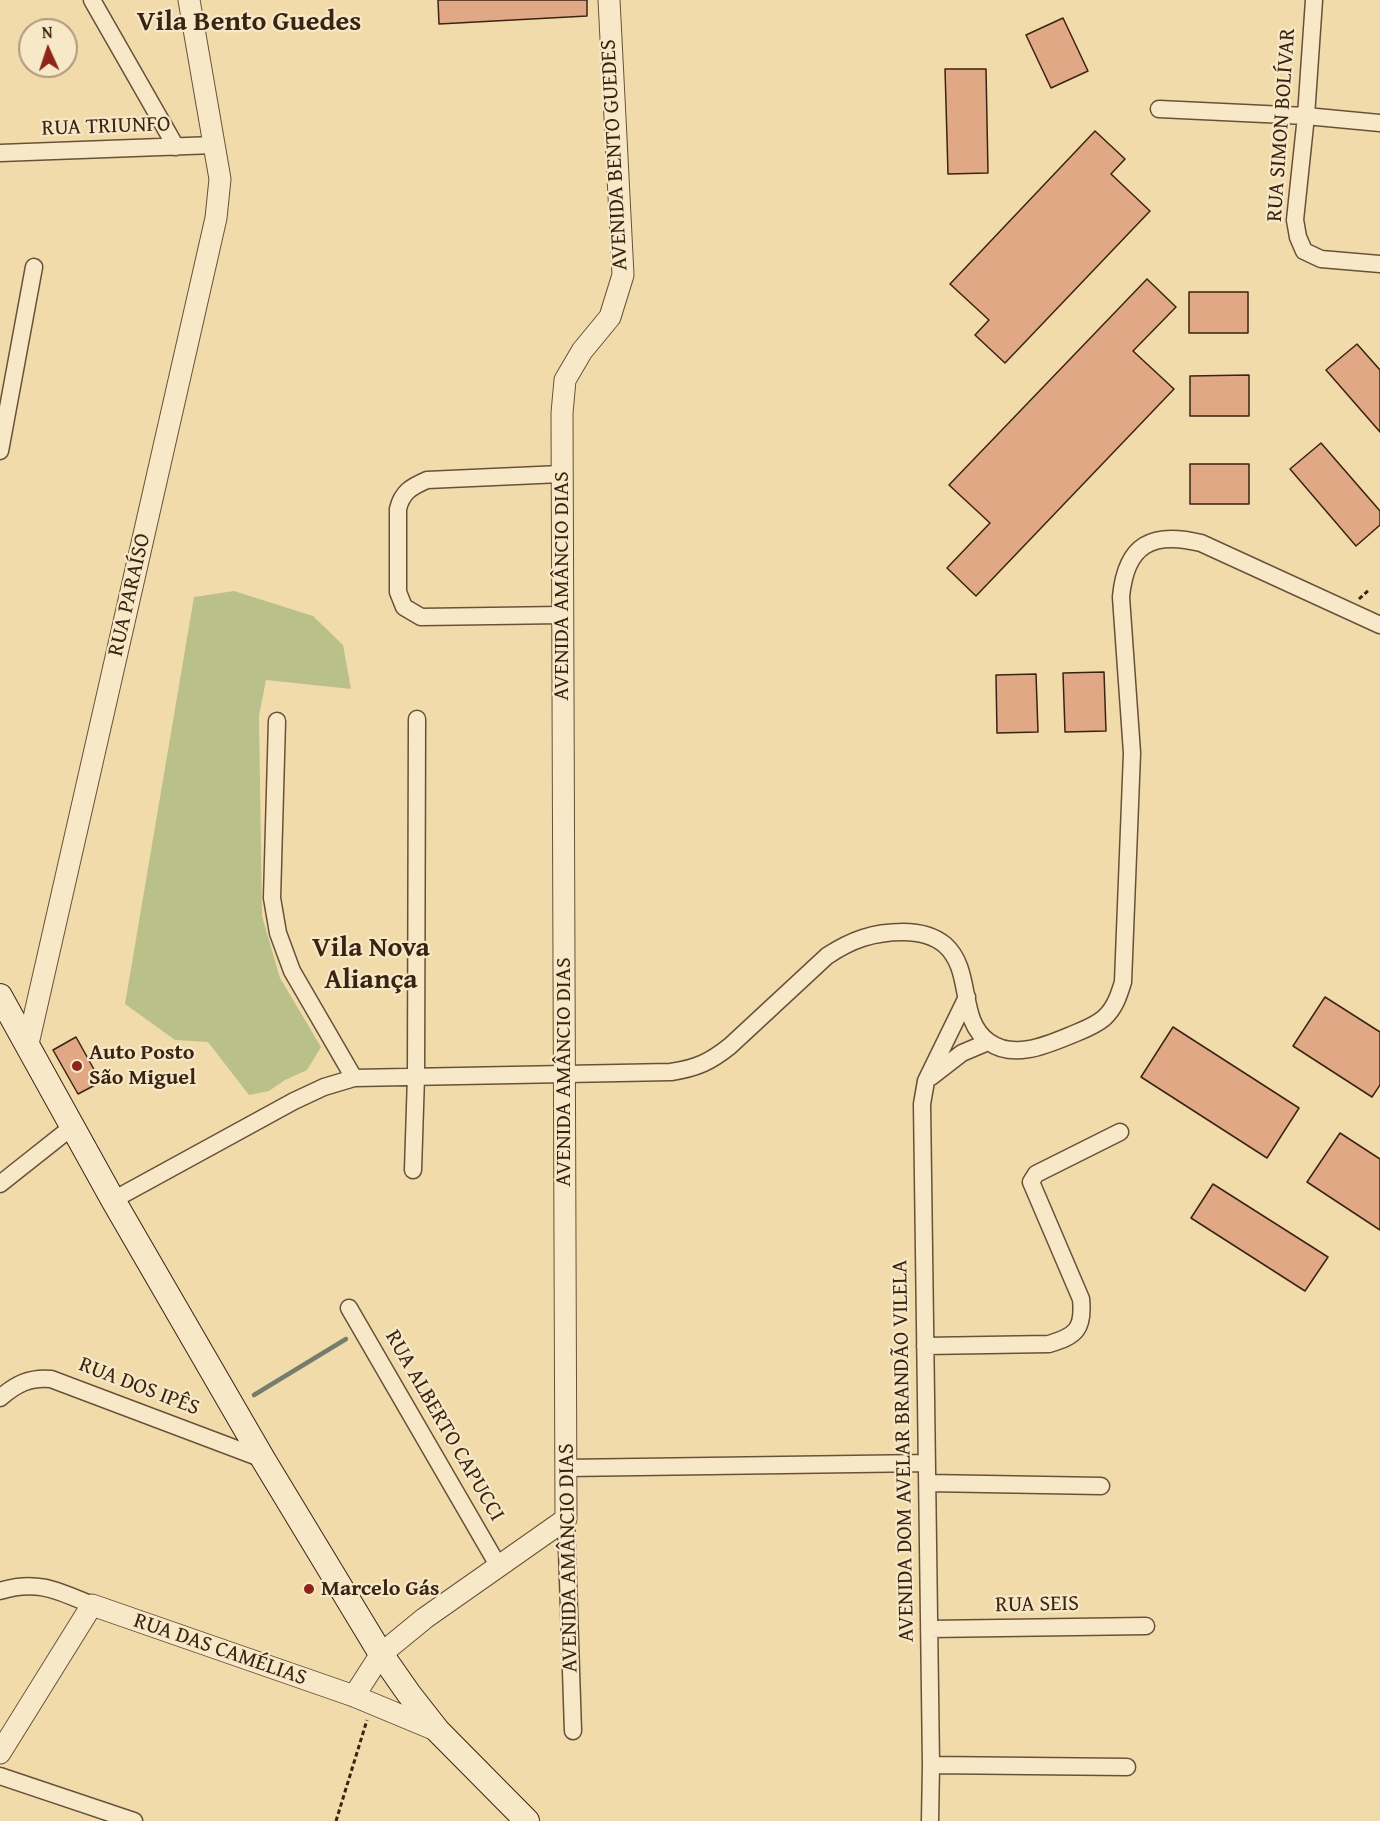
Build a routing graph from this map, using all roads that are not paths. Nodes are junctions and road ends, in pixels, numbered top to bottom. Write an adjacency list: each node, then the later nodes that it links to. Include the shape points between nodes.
1 (92, 0): 11 (street)
2 (189, 0): 10 (street, RUA PARAÍSO)
3 (609, 0): 6 (street, AVENIDA BENTO GUEDES)
4 (619, 0): 6 (street, AVENIDA BENTO GUEDES)
5 (1314, 0): 8 (street, RUA SIMON BOLÍVAR)
6 (609, 24): 15 (street, AVENIDA BENTO GUEDES, via 623,274 610,317 582,351 565,380)
7 (1159, 109): 8 (street)
8 (1306, 116): 9 (street); 13 (street, RUA SIMON BOLÍVAR, via 1295,220 1304,251 1321,259)
9 (1380, 123)
10 (214, 145): 11 (street, RUA TRIUNFO); 25 (street, RUA PARAÍSO, via 220,179 209,253)
11 (176, 147): 12 (street, RUA TRIUNFO)
12 (0, 153)
13 (1380, 264)
14 (34, 267): 16 (street)
15 (562, 413): 17 (street, AVENIDA AMÂNCIO DIAS)
16 (0, 451)
17 (561, 474): 18 (street, AVENIDA AMÂNCIO DIAS); 18 (street, via 427,480 401,496 398,509 398,592 404,608 421,617)
18 (561, 615): 26 (street, AVENIDA AMÂNCIO DIAS)
19 (1380, 625): 24 (street, via 1201,543 1161,538 1135,554 1127,568 1121,597 1132,753 1125,957 1119,996 1105,1018 1095,1025 1047,1045 1012,1049)
20 (417, 719): 27 (street)
21 (277, 721): 28 (street, via 272,898 278,933 292,971)
22 (0, 996): 25 (main road)
23 (967, 997): 24 (street, via 970,1014); 26 (street, via 958,960 939,940 911,932 875,934 844,944 826,956 730,1046 695,1068); 29 (street, AVENIDA DOM AVELAR BRANDÃO VILELA)
24 (988, 1042): 29 (street, via 962,1053)
25 (28, 1044): 30 (main road)
26 (564, 1074): 27 (street); 40 (street, AVENIDA AMÂNCIO DIAS)
27 (416, 1076): 28 (street); 32 (street)
28 (354, 1078): 34 (street, via 294,1101)
29 (926, 1081): 36 (street, AVENIDA DOM AVELAR BRANDÃO VILELA, via 922,1104)
30 (72, 1127): 33 (street); 34 (main road)
31 (1120, 1132): 36 (street, via 1036,1174 1031,1182 1081,1299 1080,1327 1067,1338 1049,1344)
32 (413, 1170)
33 (0, 1184)
34 (113, 1200): 38 (main road)
35 (349, 1308): 44 (street, RUA ALBERTO CAPUCCI)
36 (925, 1346): 39 (street, AVENIDA DOM AVELAR BRANDÃO VILELA)
37 (0, 1398): 38 (street, RUA DOS IPÊS, via 21,1383 51,1378)
38 (263, 1459): 49 (main road)
39 (927, 1463): 40 (street); 41 (street, AVENIDA DOM AVELAR BRANDÃO VILELA)
40 (566, 1468): 43 (street, AVENIDA AMÂNCIO DIAS)
41 (928, 1483): 42 (street); 48 (street, AVENIDA DOM AVELAR BRANDÃO VILELA)
42 (1101, 1486)
43 (566, 1519): 44 (street); 52 (street, AVENIDA AMÂNCIO DIAS)
44 (499, 1567): 49 (street)
45 (0, 1591): 46 (street, RUA DAS CAMÉLIAS, via 34,1585 55,1589)
46 (92, 1605): 50 (street, RUA DAS CAMÉLIAS); 53 (street)
47 (1146, 1626): 48 (street, RUA SEIS)
48 (929, 1629): 54 (street, AVENIDA DOM AVELAR BRANDÃO VILELA)
49 (381, 1654): 50 (street); 51 (main road)
50 (363, 1700): 51 (street, RUA DAS CAMÉLIAS)
51 (438, 1731): 58 (main road)
52 (573, 1731)
53 (0, 1753)
54 (931, 1765): 55 (street); 59 (street, AVENIDA DOM AVELAR BRANDÃO VILELA)
55 (1127, 1767)
56 (0, 1776): 57 (street)
57 (134, 1821)
58 (527, 1821)
59 (930, 1821)

